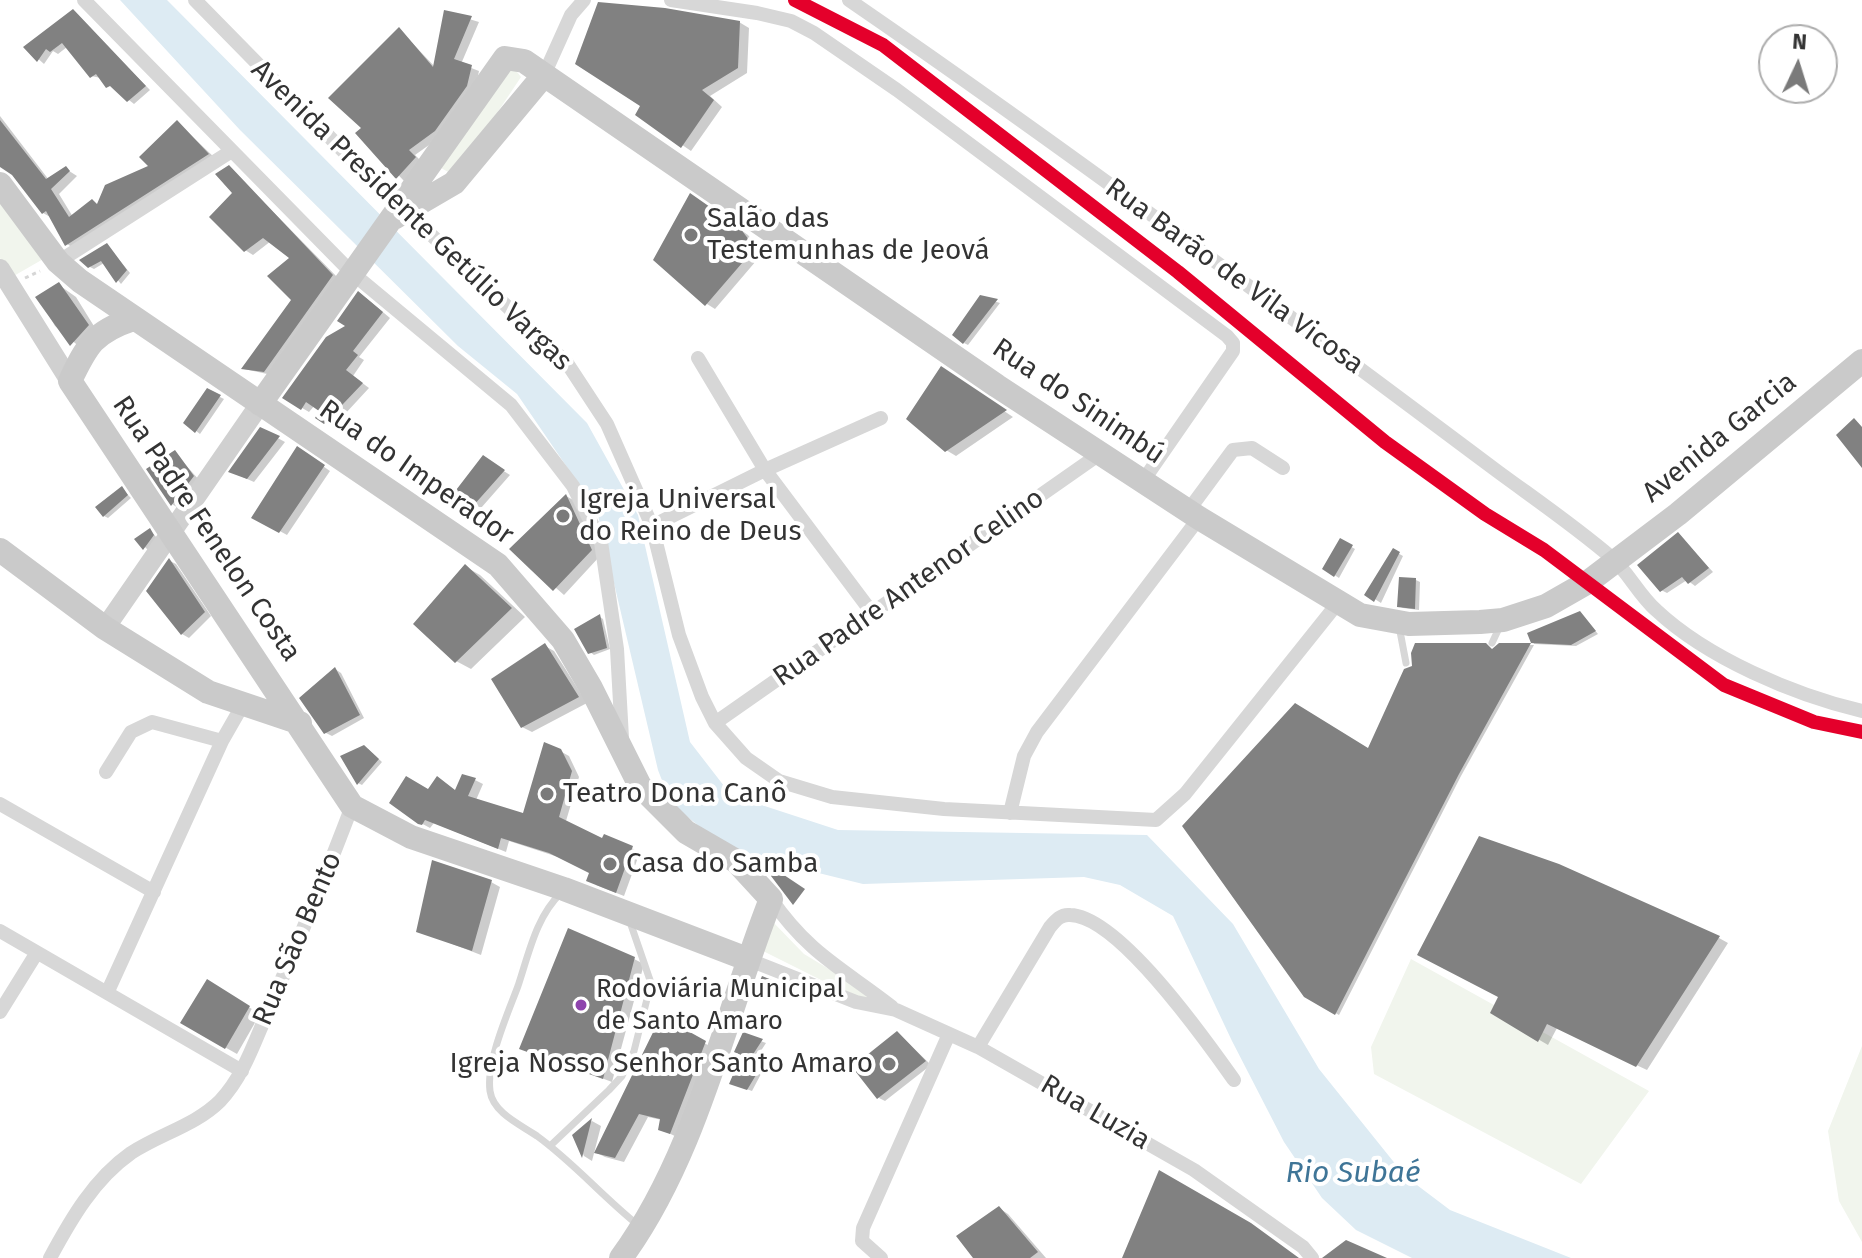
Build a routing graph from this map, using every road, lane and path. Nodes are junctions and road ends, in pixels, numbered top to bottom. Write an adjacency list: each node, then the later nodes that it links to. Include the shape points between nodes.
1 (84, 0): 7 (street)
2 (195, 0): 11 (street, Avenida Presidente Getúlio Vargas)
3 (584, 0): 6 (street, via 571,15)
4 (671, 0): 24 (street, via 757,13 814,33 1233,343 1233,351)
5 (849, 0): 29 (street, Rua Barão de Vila Vicosa, via 1247,286)
6 (544, 75): 8 (main road, Rua do Sinimbú, via 517,57 505,58); 9 (main road); 21 (main road, Rua do Sinimbú)
7 (230, 152): 12 (street); 13 (street)
8 (430, 160): 9 (main road, via 436,176); 11 (main road)
9 (454, 183): 11 (main road)
10 (0, 184): 12 (main road, Rua do Imperador)
11 (398, 214): 13 (main road); 26 (street, Avenida Presidente Getúlio Vargas, via 567,363 607,424)
12 (58, 262): 14 (path); 15 (main road, Rua do Imperador)
13 (357, 263): 19 (main road); 42 (street, via 511,405 573,486 601,542 617,649)
14 (3, 282): 18 (street, Rua Padre Fenelon Costa)
15 (133, 319): 18 (main road, via 94,337); 19 (main road, Rua do Imperador)
16 (698, 358): 23 (street)
17 (1862, 361): 29 (main road, Avenida Garcia)
18 (70, 381): 27 (main road, Rua Padre Fenelon Costa)
19 (260, 404): 27 (street); 42 (main road, Rua do Imperador, via 498,565 563,640)
20 (881, 418): 23 (street)
21 (1101, 453): 24 (main road, Rua do Sinimbú); 31 (street, Rua Padre Antenor Celino)
22 (1283, 468): 25 (street, via 1252,448 1233,450)
23 (765, 470): 26 (street); 31 (street)
24 (1143, 481): 25 (main road, Rua do Sinimbú)
25 (1193, 514): 30 (main road, Rua do Sinimbú); 46 (street, via 1037,732 1024,756)
26 (652, 526): 40 (street, Avenida Presidente Getúlio Vargas, via 689,666)
27 (171, 531): 34 (street); 39 (main road, Rua Padre Fenelon Costa)
28 (0, 550): 34 (main road)
29 (1615, 560): 32 (main road, Rua do Sinimbú, via 1567,595); 38 (street, Rua Barão de Vila Vicosa, via 1658,613 1713,650 1787,687)
30 (1337, 604): 33 (main road, Rua do Sinimbú, via 1360,615); 46 (street, Avenida Presidente Getúlio Vargas, via 1185,794 1156,820)
31 (873, 614): 40 (street, Rua Padre Antenor Celino)
32 (1503, 620): 33 (main road, Rua do Sinimbú); 35 (lane)
33 (1398, 622): 36 (lane)
34 (105, 628): 37 (main road, via 208,692)
35 (1492, 643)
36 (1406, 663)
37 (242, 706): 39 (main road); 41 (street)
38 (1862, 711)
39 (300, 723): 45 (main road, Rua Padre Fenelon Costa)
40 (715, 723): 46 (street, Avenida Presidente Getúlio Vargas, via 762,770 803,790)
41 (222, 741): 43 (street, via 152,722 131,732); 48 (street)
42 (623, 751): 49 (main road, Rua do Imperador, via 640,786 671,820 736,861)
43 (106, 772)
44 (0, 804): 48 (street)
45 (352, 806): 47 (main road, via 411,837); 59 (street, Rua São Bento)
46 (1010, 813)
47 (564, 889): 50 (main road); 61 (lane, via 539,924 490,1081 498,1109)
48 (154, 892): 54 (street)
49 (771, 899): 53 (main road); 55 (street, Rua Luzia, via 818,955)
50 (628, 915): 53 (main road); 61 (lane, via 651,983 634,1051 622,1076)
51 (0, 931): 52 (street)
52 (36, 954): 54 (street); 56 (street)
53 (747, 959): 55 (street, Rua Luzia, via 856,1002); 62 (main road, via 691,1124)
54 (108, 991): 59 (street)
55 (896, 1010): 57 (street, Rua Luzia)
56 (0, 1012)
57 (949, 1034): 58 (street, Rua Luzia); 65 (street, via 863,1228 862,1241)
58 (978, 1047): 60 (street, via 1050,927 1069,914 1094,925 1151,970); 66 (street, Rua Luzia, via 1194,1170)
59 (242, 1071): 63 (street, Rua São Bento, via 203,1115 132,1153 102,1178)
60 (1234, 1080)
61 (550, 1146): 62 (lane)
62 (642, 1229): 64 (main road)
63 (50, 1258)
64 (621, 1258)
65 (881, 1258)
66 (1312, 1258)

